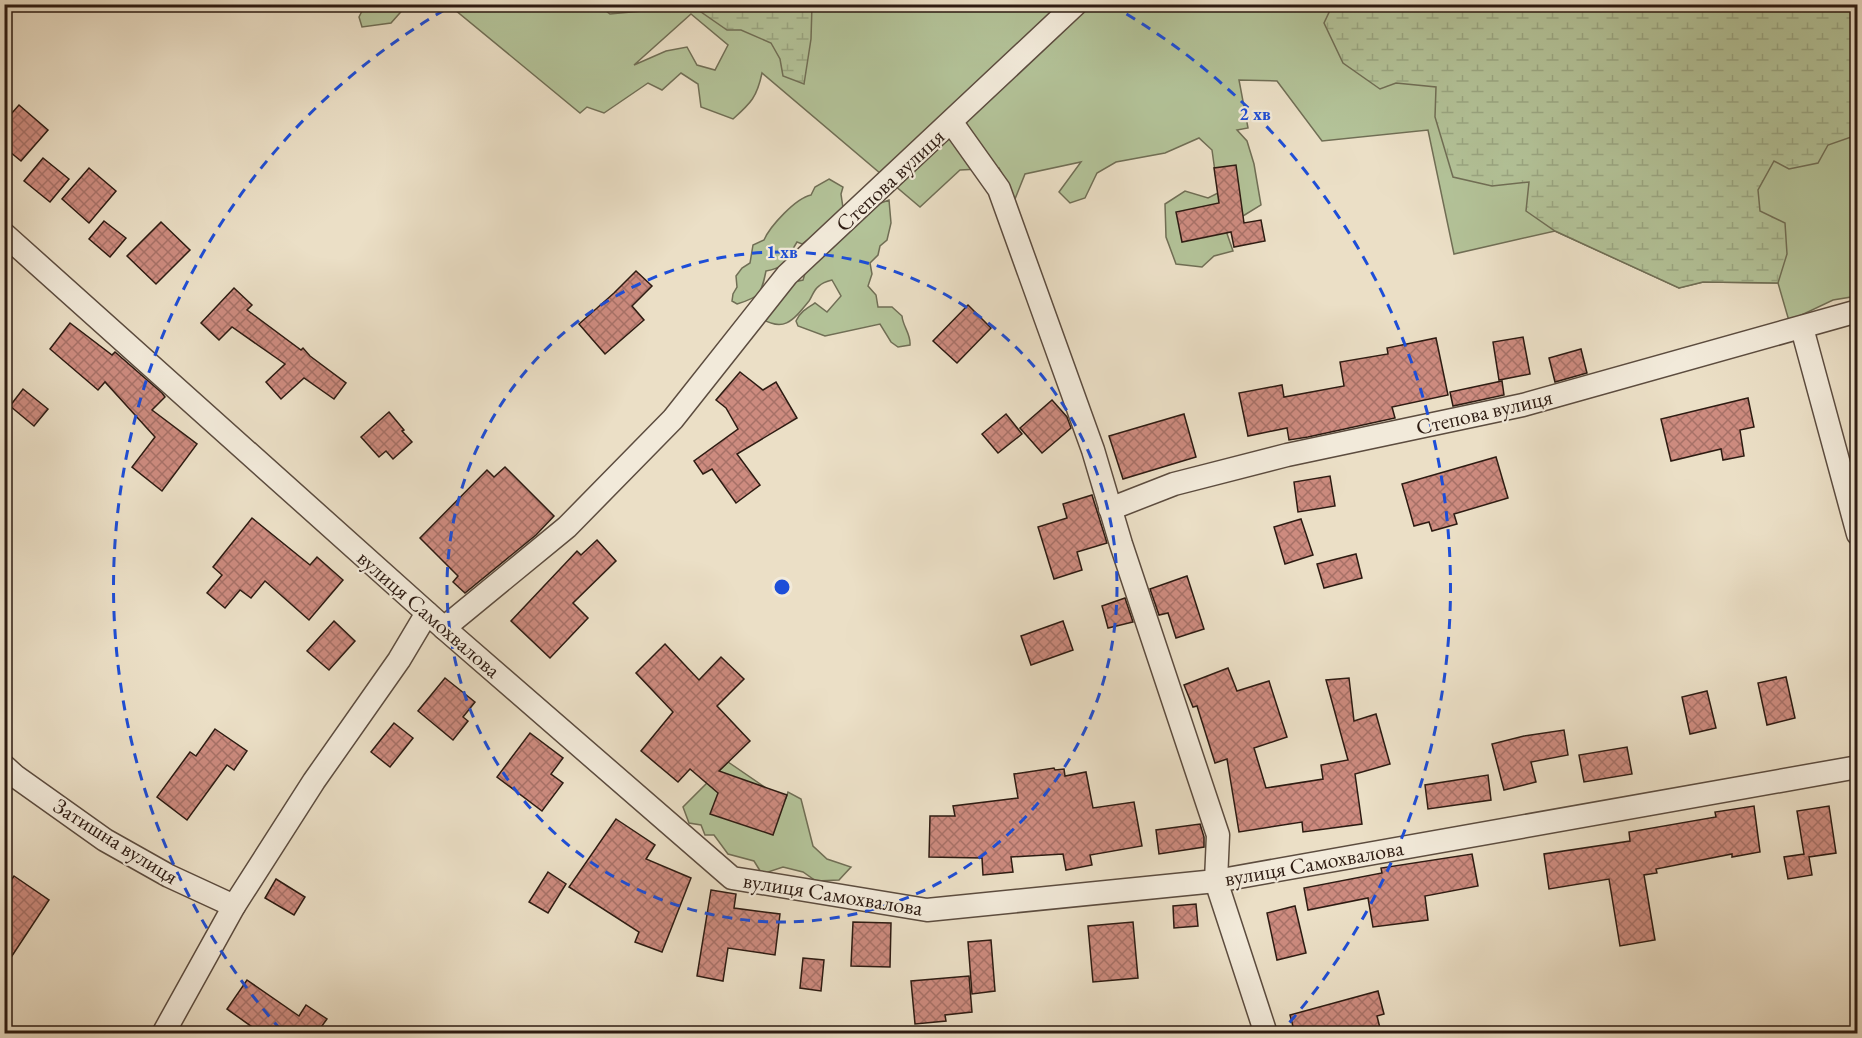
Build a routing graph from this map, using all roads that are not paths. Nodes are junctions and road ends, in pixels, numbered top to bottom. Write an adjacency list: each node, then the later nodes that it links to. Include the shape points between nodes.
1 (1076, 4): 2 (street)
2 (952, 123): 6 (street, Степова вулиця, via 999,189 1093,450); 9 (street, Степова вулиця, via 787,275 673,420 567,527)
3 (4, 234): 8 (street, вулиця Самохвалова)
4 (1857, 311): 5 (street, Степова вулиця)
5 (1802, 328): 6 (street, Степова вулиця, via 1523,405 1287,455 1174,484); 7 (street)
6 (1110, 508): 12 (street, Степова вулиця, via 1218,835)
7 (1857, 534)
8 (427, 613): 9 (street, вулиця Самохвалова); 13 (street)
9 (444, 628): 12 (street, вулиця Самохвалова, via 732,878 927,910)
10 (4, 766): 13 (street, Затишна вулиця, via 105,840)
11 (1857, 767): 12 (street, вулиця Самохвалова)
12 (1216, 881): 15 (street)
13 (234, 906): 14 (street)
14 (163, 1034)
15 (1266, 1034)

